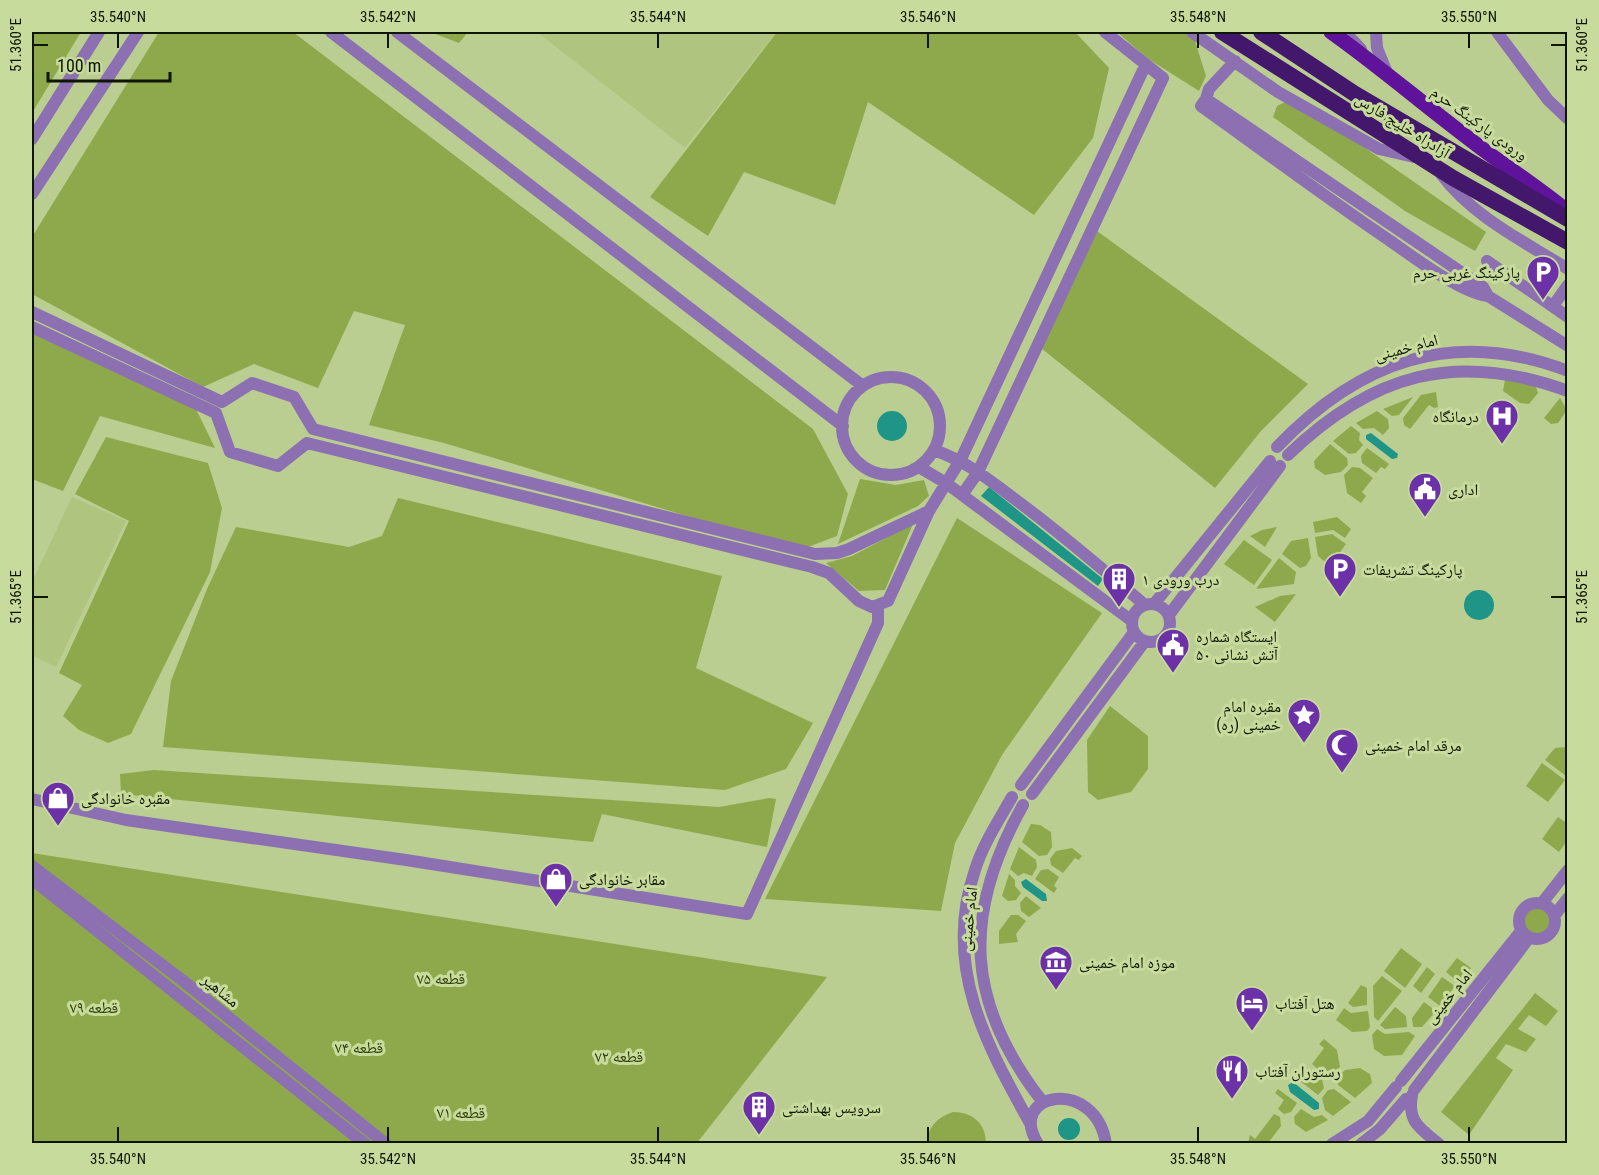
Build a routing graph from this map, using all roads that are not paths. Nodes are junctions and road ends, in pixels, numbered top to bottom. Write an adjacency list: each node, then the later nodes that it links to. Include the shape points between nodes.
1 (99, 32): 18 (street)
2 (138, 32): 20 (street)
3 (331, 32): 38 (street)
4 (397, 32): 35 (street)
5 (1106, 32): 15 (street)
6 (1192, 32): 13 (street)
7 (1222, 32): 19 (highway, آزادراه خلیج فارس)
8 (1261, 32): 22 (highway, آزادراه خلیج فارس, via 1355,94)
9 (1331, 32): 14 (main road, ورودی پارکینگ حرم)
10 (1346, 32): 14 (street)
11 (1376, 32): 16 (street, via 1377,48)
12 (1497, 32): 17 (street, via 1548,100)
13 (1234, 61): 19 (street, via 1278,92 1379,149); 33 (street, via 1209,89 1206,99 1483,286 1488,296)
14 (1372, 61): 16 (main road, ورودی پارکینگ حرم)
15 (1145, 66): 24 (street); 25 (street, via 1163,78)
16 (1390, 79): 21 (main road, ورودی پارکینگ حرم)
17 (1568, 119)
18 (32, 139)
19 (1430, 164): 23 (highway, آزادراه خلیج فارس); 27 (street, via 1471,206)
20 (32, 194)
21 (1568, 212)
22 (1568, 219)
23 (1568, 242)
24 (1061, 243): 25 (street); 44 (street)
25 (1081, 251): 47 (street)
26 (1487, 261): 29 (street)
27 (1568, 269)
28 (1568, 285): 29 (street)
29 (1553, 306): 31 (street)
30 (32, 312): 37 (street)
31 (1568, 317)
32 (32, 327): 37 (street)
33 (1568, 346)
34 (1568, 371): 41 (street, امام خمینی, via 1535,360 1479,351 1446,352 1402,362 1372,373 1338,393)
35 (863, 386): 38 (street, via 848,404); 42 (street, via 890,377 918,385 929,395 940,422)
36 (1568, 391): 43 (street, امام خمینی, via 1530,377 1497,372 1430,374 1384,388 1351,404)
37 (219, 408): 39 (street, via 252,383 294,397); 40 (street, via 230,452 278,466)
38 (843, 426): 46 (street, via 852,455 876,473 906,473)
39 (313, 429): 40 (street); 50 (street, via 815,554 849,549)
40 (307, 443): 52 (street, via 812,567 830,573 859,601)
41 (1277, 447): 43 (street); 45 (street, via 1271,452)
42 (934, 450): 44 (street); 46 (street)
43 (1288, 455): 45 (street, via 1287,463)
44 (960, 459): 47 (street); 48 (street)
45 (1275, 463): 51 (street); 53 (street)
46 (919, 466): 48 (street)
47 (978, 472): 49 (street); 51 (street)
48 (946, 483): 49 (street); 50 (street)
49 (962, 495): 54 (street)
50 (929, 511): 52 (street, via 894,591 888,601)
51 (1149, 604): 53 (street, via 1165,609); 54 (street, via 1136,611)
52 (878, 606): 59 (street, via 878,623 747,914 126,820)
53 (1169, 615): 55 (street, via 1168,633 1158,641)
54 (1133, 627): 55 (street); 56 (street)
55 (1145, 641): 57 (street)
56 (1021, 785): 57 (street); 58 (street, via 1014,789)
57 (1032, 794): 60 (street)
58 (1012, 797): 60 (street); 71 (street, امام خمینی, via 974,870 962,942 975,1013)
59 (32, 799)
60 (1023, 805): 70 (street, امام خمینی, via 990,873 979,943 981,975 1013,1060)
61 (32, 867): 73 (street, مشاهیر, via 182,980)
62 (1568, 870): 65 (street)
63 (32, 879): 72 (street, مشاهیر)
64 (1568, 898): 66 (street)
65 (1542, 903): 66 (street); 67 (street, via 1531,903 1522,910 1518,920)
66 (1554, 916): 67 (street, via 1554,928 1546,937)
67 (1525, 935): 68 (street, امام خمینی); 69 (street, امام خمینی)
68 (1399, 1084): 69 (street, via 1398,1096); 76 (street, امام خمینی, via 1368,1121)
69 (1410, 1095): 77 (street, امام خمینی, via 1380,1129); 78 (street, via 1415,1123)
70 (1042, 1101): 71 (street); 75 (street, via 1057,1097 1080,1103 1098,1120)
71 (1031, 1125): 74 (street, امام خمینی)
72 (365, 1143)
73 (386, 1143)
74 (1038, 1143)
75 (1106, 1143)
76 (1332, 1143)
77 (1361, 1143)
78 (1440, 1143)

